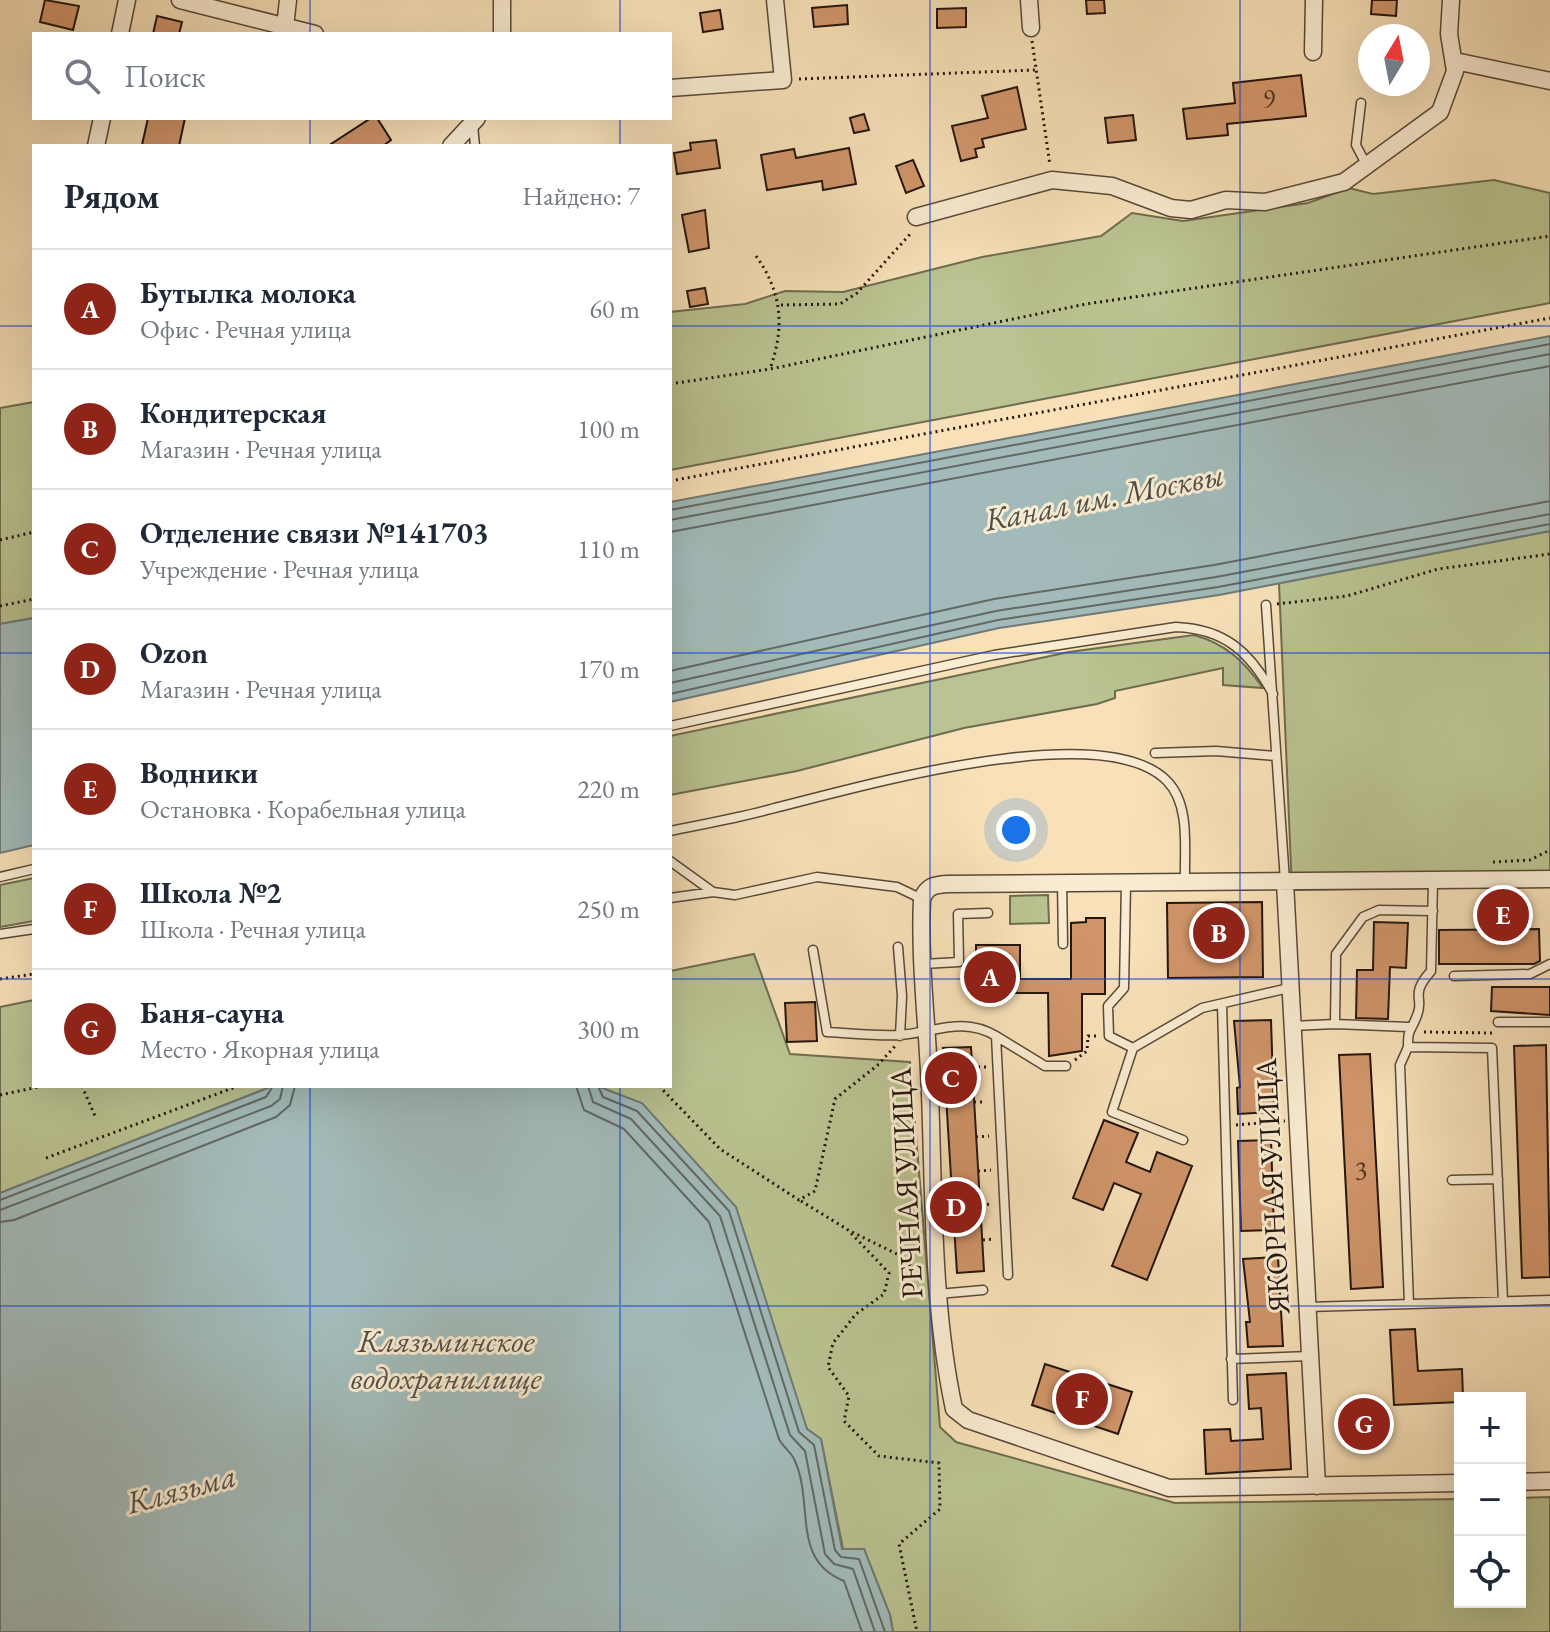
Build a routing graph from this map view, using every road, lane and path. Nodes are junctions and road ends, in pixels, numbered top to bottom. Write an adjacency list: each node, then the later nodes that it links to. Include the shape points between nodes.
1 (127, 0): 11 (street)
2 (180, 0): 9 (street)
3 (288, 0): 9 (street)
4 (502, 0): 13 (street)
5 (775, 0): 17 (street)
6 (1029, 0): 10 (street)
7 (1314, 0): 14 (street)
8 (1451, 0): 15 (street, via 1449,34)
9 (285, 27): 12 (street)
10 (1031, 28): 16 (path)
11 (120, 32)
12 (306, 32)
13 (502, 32)
14 (1313, 52)
15 (1455, 61): 18 (street); 26 (street, via 1454,80 1434,119)
16 (1035, 70): 17 (path); 27 (path)
17 (783, 80): 19 (street)
18 (1550, 81)
19 (672, 88)
20 (1361, 103): 26 (lane, via 1356,145)
21 (102, 120): 23 (street)
22 (475, 121): 24 (street); 25 (lane)
23 (96, 144)
24 (453, 144)
25 (475, 144)
26 (1368, 167): 27 (street, via 1319,191 1265,202 1226,200 1191,210 1112,186)
27 (1052, 180): 28 (street)
28 (916, 217): 31 (path, via 912,232 857,293 840,304)
29 (1550, 236): 33 (path, via 1086,304)
30 (756, 256): 31 (path)
31 (781, 305): 33 (path, via 780,336)
32 (1550, 318): 35 (path)
33 (770, 369): 34 (path)
34 (672, 384)
35 (672, 481)
36 (32, 532): 37 (path)
37 (0, 540)
38 (1550, 554): 40 (path, via 1438,569 1347,596)
39 (32, 599): 41 (path)
40 (1266, 605): 42 (lane)
41 (0, 606)
42 (1273, 694): 43 (lane, via 1257,664 1239,647 1220,634 1176,627 994,655); 45 (lane)
43 (672, 726)
44 (1155, 753): 45 (lane)
45 (1275, 756): 57 (lane)
46 (672, 831): 53 (lane, via 856,786 998,759 1097,755 1123,758 1167,781 1180,802)
47 (1550, 850): 52 (path, via 1530,860 1486,863)
48 (672, 862): 58 (lane)
49 (32, 869): 50 (lane)
50 (0, 877)
51 (1550, 879): 52 (street)
52 (1486, 880): 54 (street)
53 (1185, 881): 56 (street); 57 (street)
54 (1433, 881): 57 (street); 61 (lane)
55 (1062, 882): 56 (street); 60 (street, via 933,885); 65 (lane)
56 (1126, 882): 84 (lane, via 1124,988 1108,1006)
57 (1285, 882): 73 (street, ЯКОРНАЯ УЛИЦА)
58 (713, 892): 59 (lane); 60 (lane, via 735,895 817,877 897,887)
59 (672, 898)
60 (922, 899): 68 (street, РЕЧНАЯ УЛИЦА)
61 (1433, 911): 77 (lane, via 1379,910 1363,917 1336,954); 79 (lane, via 1431,971 1418,986 1417,1017)
62 (988, 913): 68 (lane, via 958,914 959,962)
63 (32, 929): 64 (lane)
64 (0, 934)
65 (1063, 944)
66 (898, 947): 82 (lane)
67 (813, 950): 82 (lane, via 827,1032)
68 (922, 964): 80 (street, РЕЧНАЯ УЛИЦА)
69 (1550, 964): 71 (lane, via 1530,974)
70 (32, 974): 72 (path)
71 (1454, 976)
72 (0, 979)
73 (1289, 988): 74 (lane); 78 (street, ЯКОРНАЯ УЛИЦА)
74 (1222, 1004): 86 (lane, via 1169,1024); 95 (lane)
75 (1498, 1022): 76 (lane)
76 (1550, 1022)
77 (1335, 1024): 78 (lane); 79 (lane)
78 (1291, 1026): 94 (street, ЯКОРНАЯ УЛИЦА)
79 (1408, 1027): 81 (path, via 1428,1033); 85 (lane)
80 (927, 1028): 82 (lane); 83 (lane, via 977,1027); 104 (street, РЕЧНАЯ УЛИЦА)
81 (1497, 1033)
82 (900, 1036): 100 (path, via 879,1064 835,1099 815,1191)
83 (996, 1036): 87 (lane, via 1045,1066); 102 (lane)
84 (1109, 1036): 86 (lane); 87 (path, via 1088,1036 1087,1051)
85 (1408, 1047): 98 (lane, via 1492,1048); 107 (lane, via 1400,1065)
86 (1133, 1048): 96 (lane, via 1112,1112)
87 (1066, 1066)
88 (33, 1088): 92 (path)
89 (83, 1088): 93 (path)
90 (233, 1088): 97 (path)
91 (661, 1088): 100 (path, via 720,1149)
92 (0, 1095)
93 (95, 1116)
94 (1296, 1121): 95 (path); 108 (street, ЯКОРНАЯ УЛИЦА)
95 (1224, 1126): 110 (lane)
96 (1183, 1140)
97 (46, 1158)
98 (1498, 1179): 99 (lane); 106 (lane)
99 (1452, 1180)
100 (799, 1200): 101 (path)
101 (847, 1229): 104 (path, via 901,1256); 116 (path, via 889,1273 884,1294 856,1314 833,1343 828,1367 849,1396 844,1421 879,1456 939,1463 940,1509 899,1544)
102 (1008, 1275)
103 (983, 1290): 104 (lane)
104 (938, 1294): 115 (street, РЕЧНАЯ УЛИЦА, via 954,1409 968,1420 1169,1488)
105 (1550, 1300): 106 (lane)
106 (1503, 1301): 107 (lane)
107 (1409, 1304): 108 (lane)
108 (1307, 1307): 109 (street, ЯКОРНАЯ УЛИЦА)
109 (1310, 1356): 110 (lane); 115 (street, ЯКОРНАЯ УЛИЦА)
110 (1231, 1359): 111 (lane)
111 (1233, 1400)
112 (1550, 1481): 113 (street)
113 (1526, 1482)
114 (1454, 1483): 115 (street, РЕЧНАЯ УЛИЦА)
115 (1317, 1486)
116 (917, 1632)

